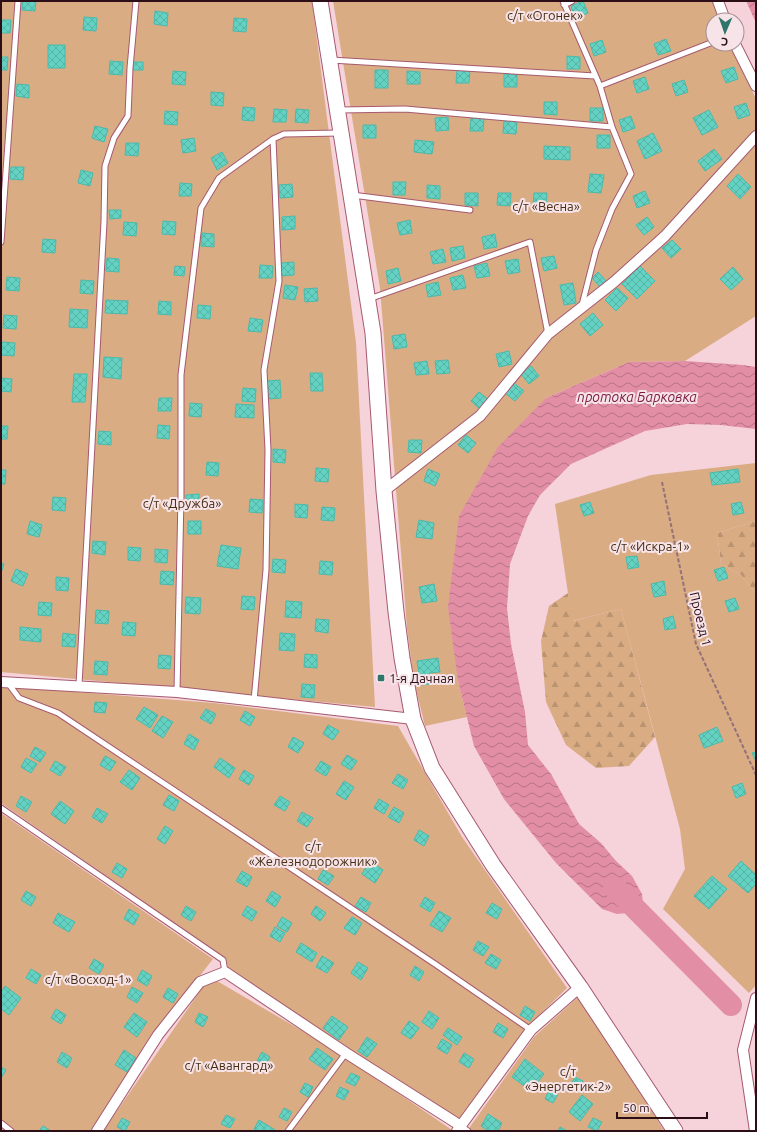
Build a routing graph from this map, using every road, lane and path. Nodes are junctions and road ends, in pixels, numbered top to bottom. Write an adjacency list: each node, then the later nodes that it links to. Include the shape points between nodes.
1 (18, 1): 21 (lane)
2 (136, 1): 28 (lane, via 128,116 114,138 104,166 104,222)
3 (320, 1): 10 (main road)
4 (572, 1): 6 (lane)
5 (718, 1): 7 (street)
6 (564, 3): 11 (lane)
7 (722, 12)
8 (705, 45): 12 (lane)
9 (739, 52): 13 (street)
10 (330, 60): 11 (lane); 14 (main road)
11 (595, 76): 12 (lane)
12 (600, 86): 15 (lane)
13 (756, 86)
14 (337, 110): 15 (lane, via 405,109); 16 (main road)
15 (612, 127): 23 (lane, via 631,174 612,209 596,250)
16 (341, 133): 18 (lane, via 284,134); 19 (main road)
17 (756, 136): 23 (street, via 665,236)
18 (273, 139): 29 (lane, via 219,178 201,208 181,375); 30 (lane, via 279,281 264,370 268,450 266,570)
19 (351, 194): 20 (lane); 22 (main road)
20 (470, 210)
21 (1, 242)
22 (367, 299): 24 (lane, via 530,242); 26 (main road, via 373,333)
23 (582, 308): 24 (street)
24 (548, 334): 26 (street, via 480,416)
25 (662, 482): 32 (path, Проезд 1, via 696,644)
26 (384, 492): 31 (main road, via 402,658)
27 (4, 682): 28 (street); 37 (lane, via 19,698 58,713)
28 (79, 686): 29 (street)
29 (177, 692): 30 (street)
30 (254, 701): 31 (street)
31 (413, 719): 35 (main road, via 432,768 493,865)
32 (756, 775)
33 (1, 808): 34 (lane, via 223,960)
34 (225, 972): 38 (street); 42 (street, via 200,982 158,1035)
35 (580, 987): 37 (street); 44 (main road)
36 (756, 998): 45 (street, via 743,1050)
37 (531, 1030): 40 (street)
38 (346, 1052): 40 (street); 43 (lane)
39 (1, 1123): 41 (lane)
40 (462, 1129)
41 (11, 1131)
42 (97, 1131)
43 (288, 1131)
44 (675, 1131)
45 (755, 1131)

